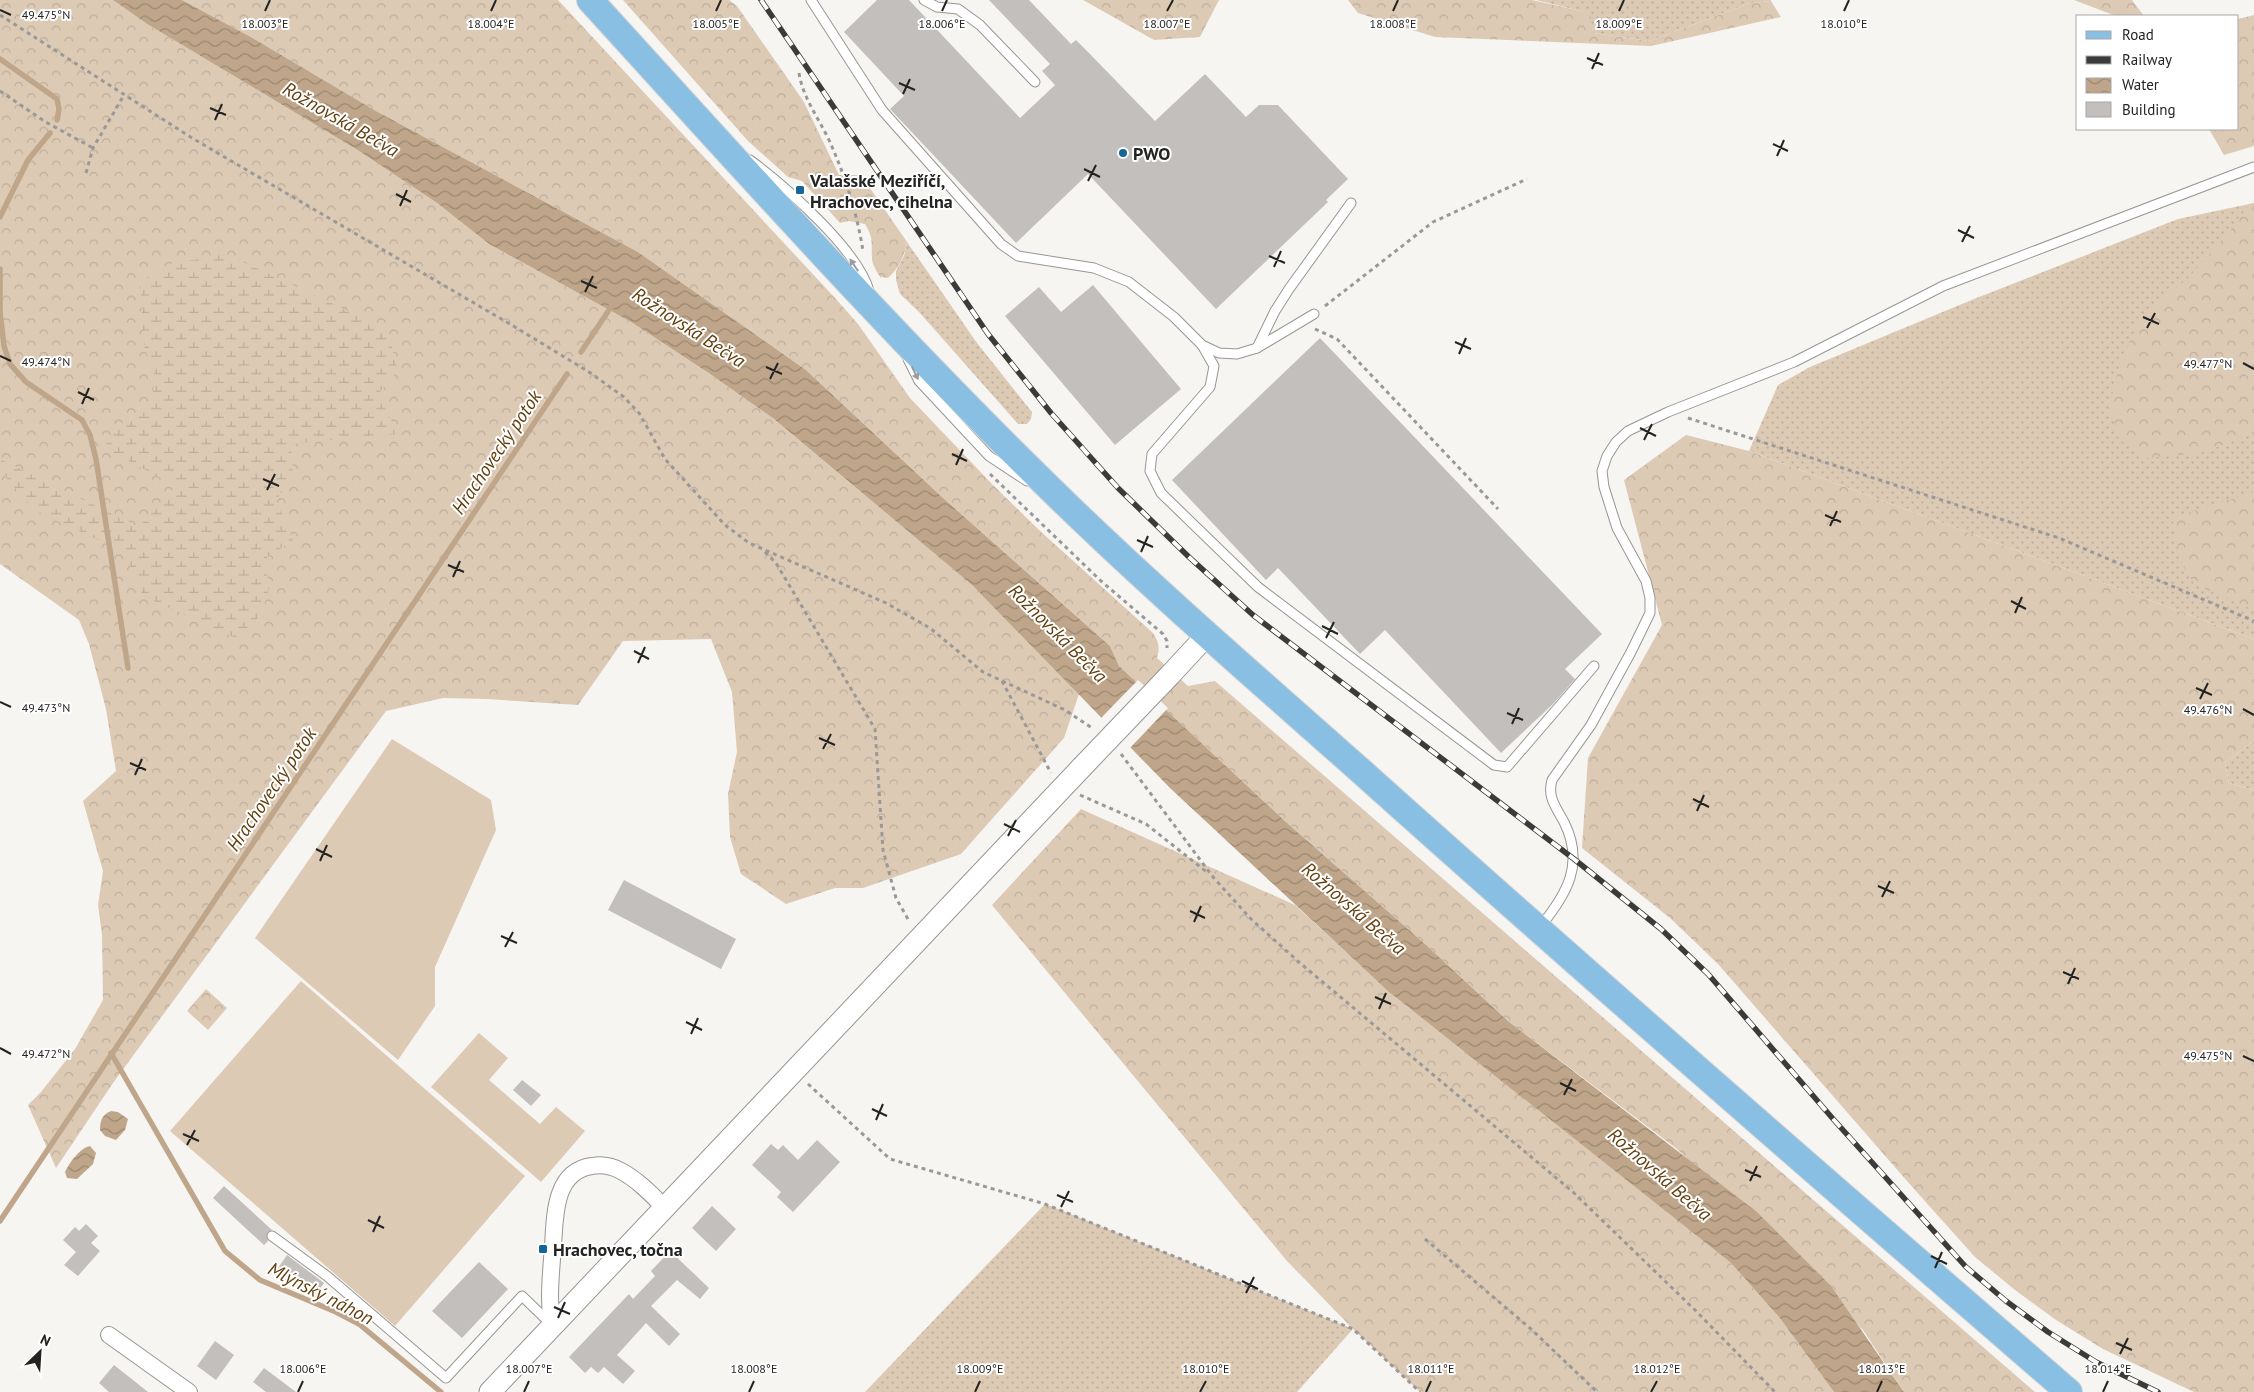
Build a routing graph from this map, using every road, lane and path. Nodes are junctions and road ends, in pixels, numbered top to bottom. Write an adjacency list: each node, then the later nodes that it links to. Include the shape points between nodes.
1 (590, 0): 24 (main road, via 894,330 1072,510)
2 (811, 0): 17 (lane, via 882,110 1001,244 1018,256 1094,268 1129,282 1174,317)
3 (924, 0): 6 (lane, via 958,9 980,24)
4 (0, 15): 8 (path)
5 (799, 73): 14 (path, via 802,90 829,139 848,189 859,223)
6 (1035, 82)
7 (0, 91): 9 (path, via 44,121)
8 (124, 95): 9 (path); 22 (path, via 515,327 617,392 639,413 665,459 725,525)
9 (93, 148): 11 (path)
10 (2254, 167): 19 (lane, via 1943,286 1794,362)
11 (86, 173)
12 (1527, 179): 15 (path, via 1433,222)
13 (1351, 204): 18 (lane, via 1275,311)
14 (864, 258)
15 (1314, 314): 16 (lane)
16 (1295, 325): 18 (lane); 21 (path, via 1319,329 1337,339)
17 (1202, 345): 18 (lane, via 1220,353 1237,354); 26 (lane, via 1214,366 1210,387 1152,454 1150,471 1162,493 1258,587 1494,765 1507,767)
18 (1256, 348)
19 (1668, 412): 23 (path, via 2059,538); 32 (lane, via 1628,431 1616,442 1602,471 1607,502 1617,528 1646,581 1650,613 1591,725 1552,780 1549,790 1552,802 1569,836 1574,859 1562,896)
20 (984, 468): 25 (path, via 1101,581 1163,634 1167,640)
21 (1498, 509)
22 (763, 550): 27 (path, via 903,612 930,628 975,666); 33 (path, via 776,563 875,729 881,830 888,874 901,909)
23 (2254, 621)
24 (1208, 634): 30 (street, bridge, via 1082,767); 32 (main road)
25 (1166, 653)
26 (1594, 666)
27 (1002, 681): 28 (path, via 1075,716); 30 (path, via 1046,766)
28 (1096, 732)
29 (1115, 749): 31 (path)
30 (1059, 781): 31 (path, via 1086,798 1146,824); 33 (street)
31 (1213, 876): 44 (path, via 1251,918 1300,963 1573,1192)
32 (1538, 929): 45 (main road)
33 (921, 936): 35 (street)
34 (804, 1080): 42 (path, via 890,1159 1045,1204 1353,1329)
35 (665, 1208): 38 (street); 38 (street, via 630,1176 613,1167 602,1164 582,1167 568,1177 555,1215 549,1302)
36 (272, 1236): 38 (lane, via 326,1276 446,1378 522,1296)
37 (1425, 1239): 43 (path, via 1531,1329)
38 (552, 1326): 41 (street)
39 (109, 1335): 40 (street)
40 (189, 1392)
41 (490, 1392)
42 (1420, 1392)
43 (1597, 1392)
44 (1775, 1392)
45 (2069, 1392)

